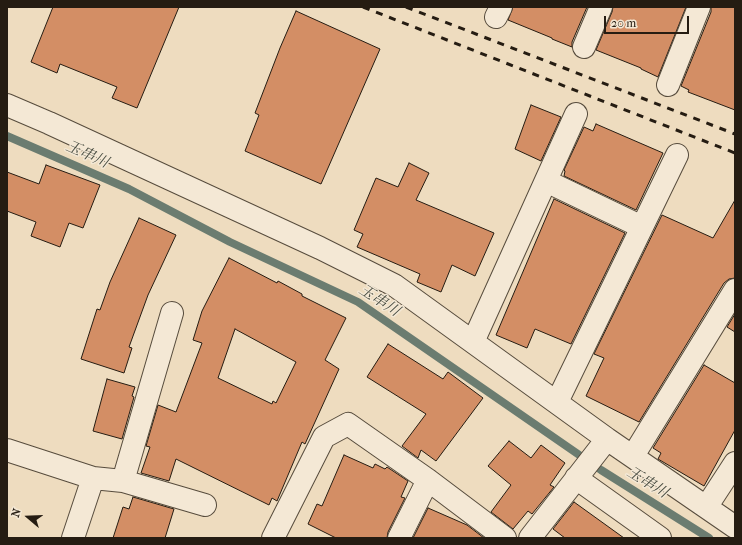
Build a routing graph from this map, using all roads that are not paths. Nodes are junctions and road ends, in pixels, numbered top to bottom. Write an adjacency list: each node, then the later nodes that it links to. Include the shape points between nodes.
1 (601, 7): 3 (street)
2 (699, 7): 4 (street)
3 (584, 47)
4 (668, 85)
5 (7, 105): 12 (street, via 369,272 394,285)
6 (576, 114): 8 (street)
7 (677, 155): 9 (street)
8 (546, 181): 9 (street); 12 (street)
9 (642, 227): 13 (street)
10 (735, 290): 16 (street)
11 (172, 313): 21 (street)
12 (473, 342): 13 (street)
13 (557, 402): 14 (street)
14 (607, 439): 16 (street); 19 (street)
15 (7, 450): 18 (street)
16 (633, 456): 23 (street)
17 (735, 463): 23 (street)
18 (93, 478): 21 (street); 25 (street)
19 (576, 478): 29 (street); 30 (street)
20 (428, 480): 26 (street, via 348,424 324,437); 27 (street); 28 (street)
21 (123, 481): 22 (street)
22 (205, 505)
23 (707, 506): 24 (street)
24 (735, 527)
25 (73, 538)
26 (273, 538)
27 (399, 538)
28 (505, 538)
29 (530, 538)
30 (660, 538)

